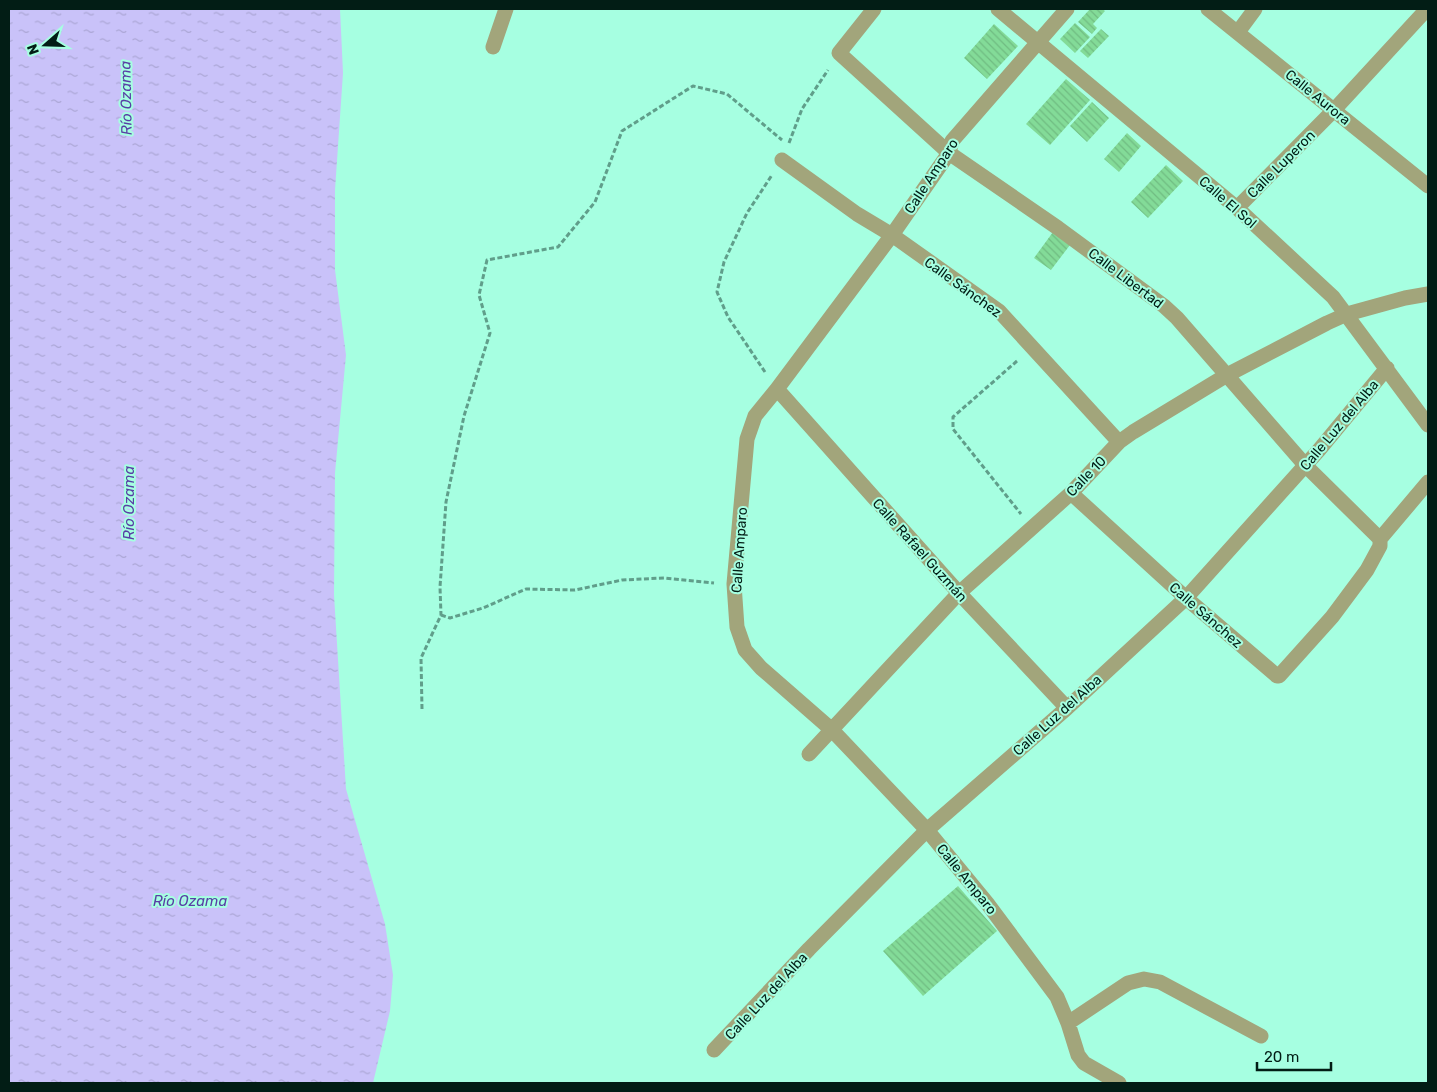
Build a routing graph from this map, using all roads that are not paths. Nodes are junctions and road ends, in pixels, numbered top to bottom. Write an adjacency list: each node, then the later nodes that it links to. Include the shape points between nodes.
1 (506, 9): 10 (street)
2 (874, 9): 12 (street, Calle Libertad, via 839,53)
3 (998, 9): 9 (street, Calle El Sol)
4 (1067, 9): 9 (street, Calle Amparo)
5 (1208, 9): 8 (street, Calle Aurora)
6 (1254, 9): 8 (street)
7 (1426, 13): 11 (street, Calle Luperon)
8 (1238, 32): 11 (street, Calle Aurora)
9 (1039, 42): 12 (street, Calle Amparo, via 952,141); 15 (street, Calle El Sol)
10 (493, 47)
11 (1334, 110): 14 (street, Calle Aurora); 15 (street, Calle Luperon)
12 (949, 153): 16 (street, Calle Amparo); 20 (street, Calle Libertad, via 1164,306)
13 (782, 160): 16 (street, Calle Sánchez)
14 (1428, 186)
15 (1237, 208): 18 (street, Calle El Sol, via 1333,297)
16 (892, 235): 21 (street, Calle Amparo); 23 (street, Calle Sánchez, via 999,311)
17 (1428, 294): 18 (street, Calle 10)
18 (1347, 314): 19 (street, Calle El Sol); 20 (street, Calle 10)
19 (1387, 368): 22 (street, Calle El Sol); 24 (street, Calle Luz del Alba)
20 (1227, 375): 23 (street, Calle 10); 24 (street, Calle Libertad)
21 (777, 389): 28 (street, Calle Rafael Guzmán); 31 (street, Calle Amparo, via 755,416 747,439 734,584 737,627 745,650 761,668)
22 (1428, 425)
23 (1119, 442): 26 (street, Calle 10)
24 (1305, 465): 27 (street, Calle Libertad); 29 (street, Calle Luz del Alba)
25 (1428, 482): 27 (street)
26 (1071, 493): 28 (street, Calle 10); 29 (street, Calle Sánchez)
27 (1380, 539): 29 (street, Calle Sánchez, via 1380,546 1356,586 1277,676)
28 (959, 593): 30 (street, Calle Rafael Guzmán); 31 (street, Calle 10)
29 (1186, 598): 30 (street, Calle Luz del Alba)
30 (1067, 708): 33 (street, Calle Luz del Alba)
31 (832, 730): 32 (street, Calle 10); 33 (street, Calle Amparo)
32 (809, 754)
33 (927, 830): 34 (street, Calle Amparo, via 1036,967 1057,997); 36 (street, Calle Luz del Alba)
34 (1068, 1023): 35 (street, via 1128,983 1144,979 1160,982); 37 (street, Calle Amparo, via 1078,1055 1084,1063)
35 (1261, 1036)
36 (714, 1050)
37 (1119, 1083)

